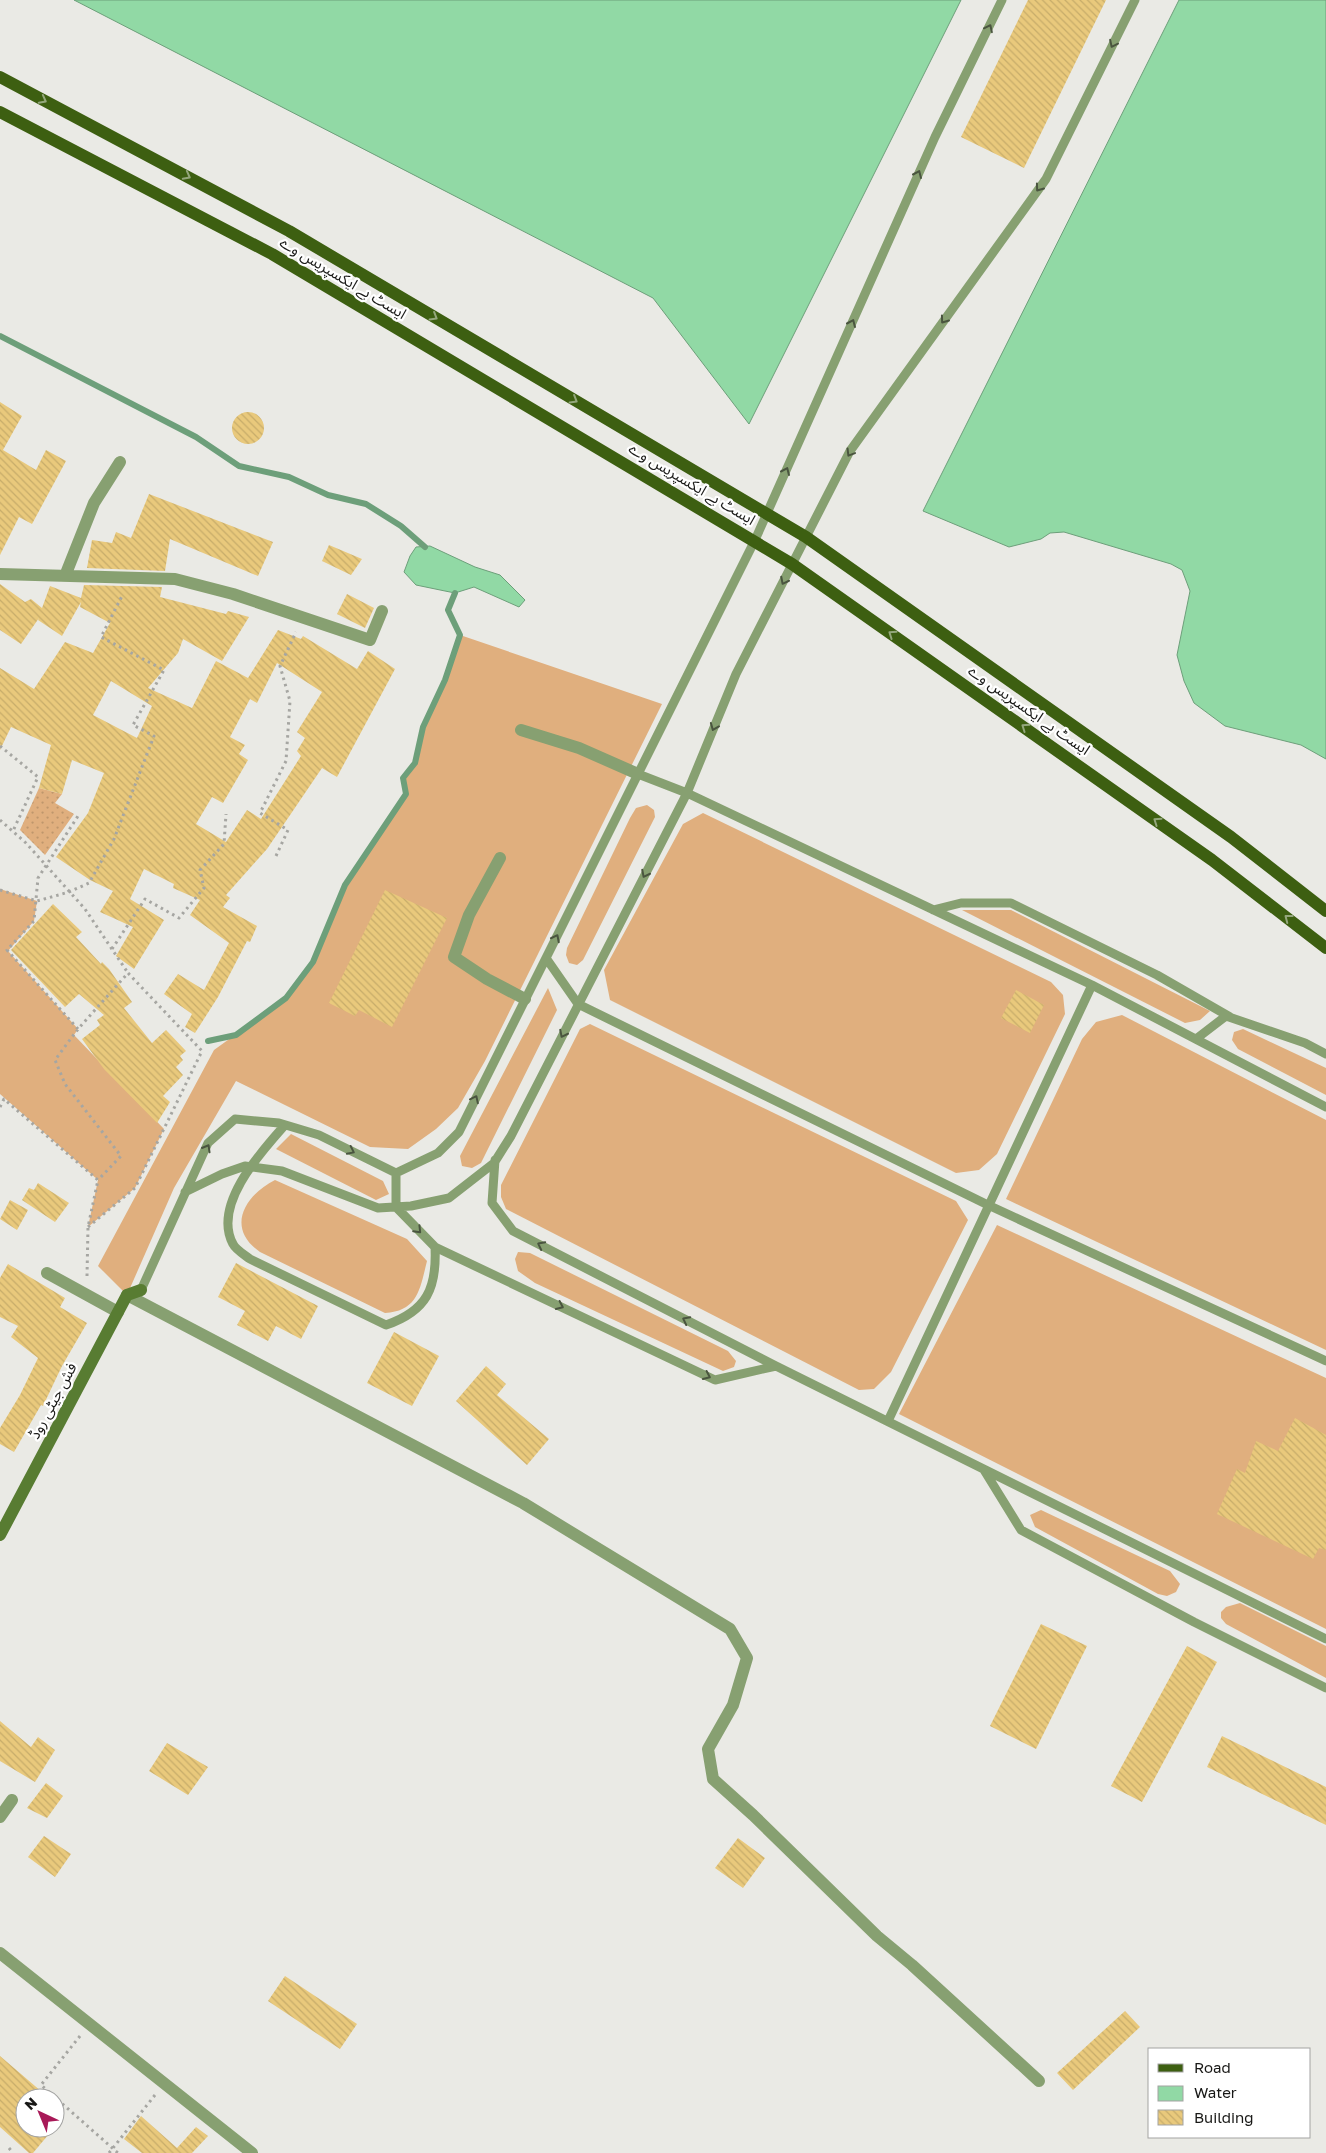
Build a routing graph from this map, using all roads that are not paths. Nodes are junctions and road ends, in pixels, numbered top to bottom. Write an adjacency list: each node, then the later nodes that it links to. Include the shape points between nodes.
1 (1002, 0): 6 (lane, one-way to 1, via 935,137)
2 (1135, 0): 7 (lane, one-way to 7, via 1046,179 850,451)
3 (0, 77): 6 (main road, ایسٹ بے ایکسپریس وے, one-way to 6, via 289,231)
4 (0, 112): 8 (main road, ایسٹ بے ایکسپریس وے, via 272,254)
5 (120, 462): 11 (street, via 94,503)
6 (767, 516): 7 (main road, ایسٹ بے ایکسپریس وے); 8 (lane)
7 (806, 537): 9 (lane); 18 (main road, ایسٹ بے ایکسپریس وے, via 1230,837)
8 (755, 540): 9 (main road, ایسٹ بے ایکسپریس وے); 14 (lane)
9 (792, 564): 15 (lane, one-way to 15, via 736,674); 19 (main road, ایسٹ بے ایکسپریس وے, one-way to 9, via 1212,860)
10 (0, 574): 11 (street)
11 (65, 576): 12 (street, via 175,579 233,594 370,640)
12 (382, 611)
13 (521, 730): 14 (street, via 579,748)
14 (638, 774): 15 (lane); 20 (lane, one-way to 14)
15 (687, 793): 17 (lane); 23 (lane, one-way to 23)
16 (500, 858): 22 (street, via 469,915 454,957)
17 (933, 910): 21 (lane); 24 (lane, via 961,902 1011,903 1157,975)
18 (1326, 911)
19 (1326, 948)
20 (546, 958): 22 (lane); 23 (lane)
21 (1092, 984): 25 (lane); 33 (lane)
22 (525, 999): 31 (lane, one-way to 22, via 438,1153 459,1132)
23 (578, 1004): 29 (lane, one-way to 29); 33 (lane)
24 (1230, 1017): 25 (lane, via 1226,1016); 26 (lane)
25 (1196, 1039): 27 (lane)
26 (1326, 1054)
27 (1326, 1107)
28 (285, 1125): 30 (lane); 31 (lane, one-way to 31, via 319,1135); 32 (lane, one-way to 28, via 208,1143 235,1120)
29 (496, 1160): 34 (lane, via 448,1198); 41 (lane, one-way to 29, via 513,1231 492,1203)
30 (249, 1166): 32 (lane, via 222,1174); 34 (lane, via 282,1171 378,1208); 35 (lane, via 236,1192 230,1214 228,1233 234,1246 250,1259 386,1325 405,1318 424,1302 436,1273)
31 (396, 1173): 34 (lane)
32 (185, 1192): 37 (lane)
33 (988, 1205): 40 (lane); 42 (lane)
34 (396, 1207): 35 (lane, one-way to 35)
35 (435, 1247): 41 (lane, one-way to 41, via 715,1380)
36 (47, 1273): 39 (street)
37 (141, 1290): 38 (street)
38 (127, 1295): 39 (street, فش جیٹی روڈ); 50 (street, via 523,1503 730,1629 747,1658 732,1705 708,1749 713,1779 877,1936)
39 (118, 1312): 44 (street, فش جیٹی روڈ)
40 (1326, 1361)
41 (776, 1366): 42 (lane)
42 (888, 1421): 43 (lane)
43 (984, 1470): 45 (lane); 46 (lane, via 1021,1530)
44 (0, 1535)
45 (1326, 1639)
46 (1326, 1688)
47 (12, 1800): 48 (street)
48 (0, 1818)
49 (0, 1953): 51 (street)
50 (1039, 2081)
51 (252, 2153)

